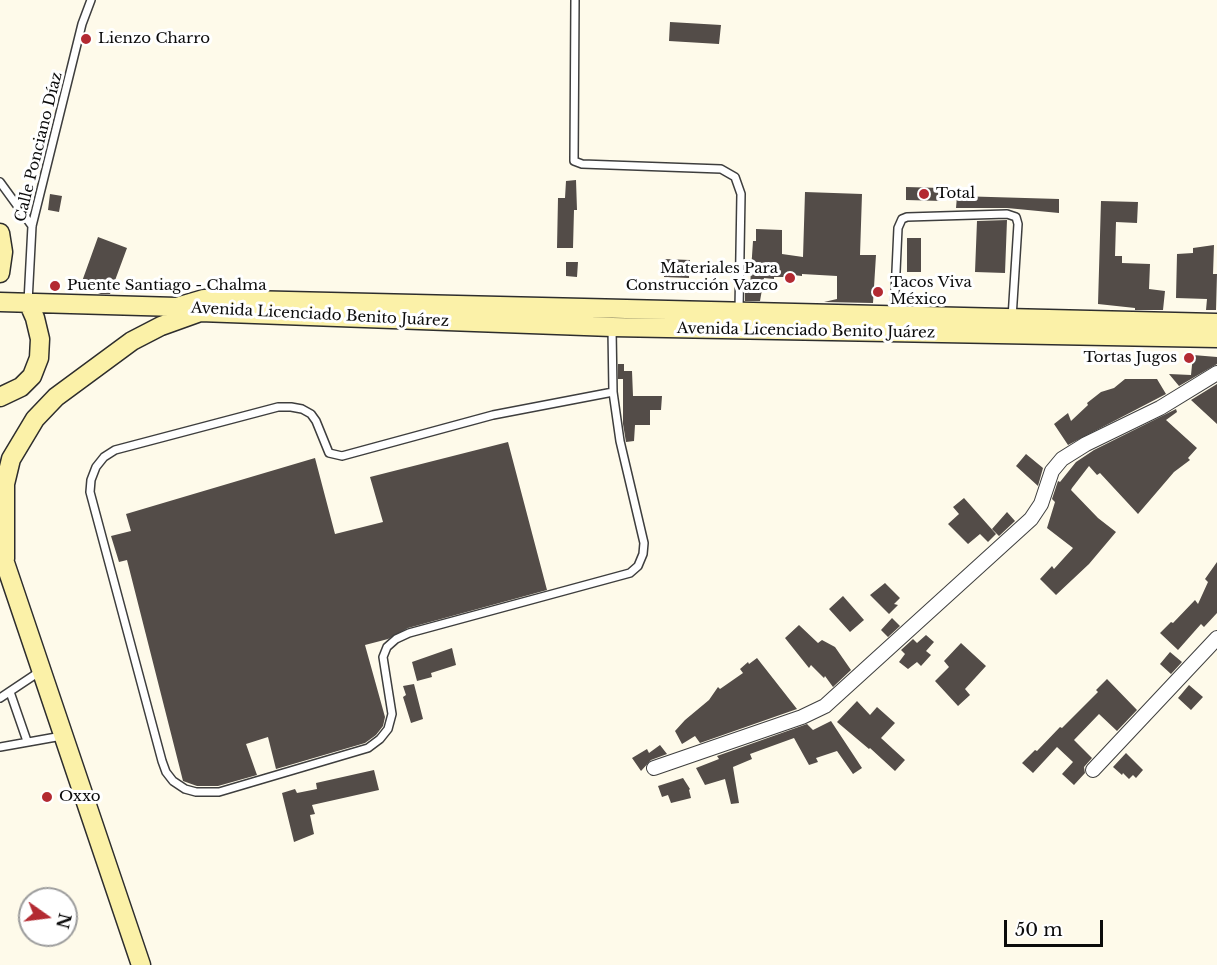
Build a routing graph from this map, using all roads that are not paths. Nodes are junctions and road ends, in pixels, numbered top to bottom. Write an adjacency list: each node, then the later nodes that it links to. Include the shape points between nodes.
1 (91, 0): 4 (lane, Calle Ponciano Díaz)
2 (575, 0): 10 (lane, via 574,161 721,169 735,177 741,194)
3 (0, 182): 4 (lane)
4 (32, 226): 8 (lane, Calle Ponciano Díaz)
5 (0, 233): 6 (main road)
6 (0, 273)
7 (0, 302): 8 (main road)
8 (28, 302): 9 (main road); 19 (main road, via 40,339 39,358 32,376 15,391)
9 (177, 307): 11 (main road, Avenida Licenciado Benito Juárez); 12 (main road, Avenida Licenciado Benito Juárez, via 204,298)
10 (739, 310): 12 (main road, Avenida Licenciado Benito Juárez); 13 (main road, Avenida Licenciado Benito Juárez)
11 (200, 312): 12 (main road, Avenida Licenciado Benito Juárez); 20 (main road, via 132,341 56,397 35,419 11,459 5,484)
12 (612, 318): 13 (main road, Avenida Licenciado Benito Juárez); 18 (lane)
13 (893, 323): 15 (main road, Avenida Licenciado Benito Juárez); 15 (lane, via 898,228 902,219 1007,214 1016,217 1018,224)
14 (1217, 323): 15 (main road, Avenida Licenciado Benito Juárez)
15 (1011, 327): 16 (main road, Avenida Licenciado Benito Juárez)
16 (1217, 338)
17 (1217, 373): 28 (street, via 1062,459 1052,471 1041,504 1031,519 825,706)
18 (613, 392): 18 (lane, via 493,415 342,456 329,453 311,414 291,407 278,407 104,456 93,473 90,492 162,761 173,781 196,792 219,792 368,747 380,740 392,714 383,657 396,639 630,573 638,566 644,543 625,468)
19 (0, 397)
20 (3, 556): 22 (main road)
21 (1217, 638): 29 (street)
22 (42, 671): 23 (lane); 25 (main road)
23 (10, 692): 24 (lane); 26 (lane)
24 (0, 698)
25 (63, 736): 26 (lane); 30 (main road)
26 (27, 741): 27 (lane)
27 (0, 747)
28 (654, 768)
29 (1093, 770)
30 (141, 965)

